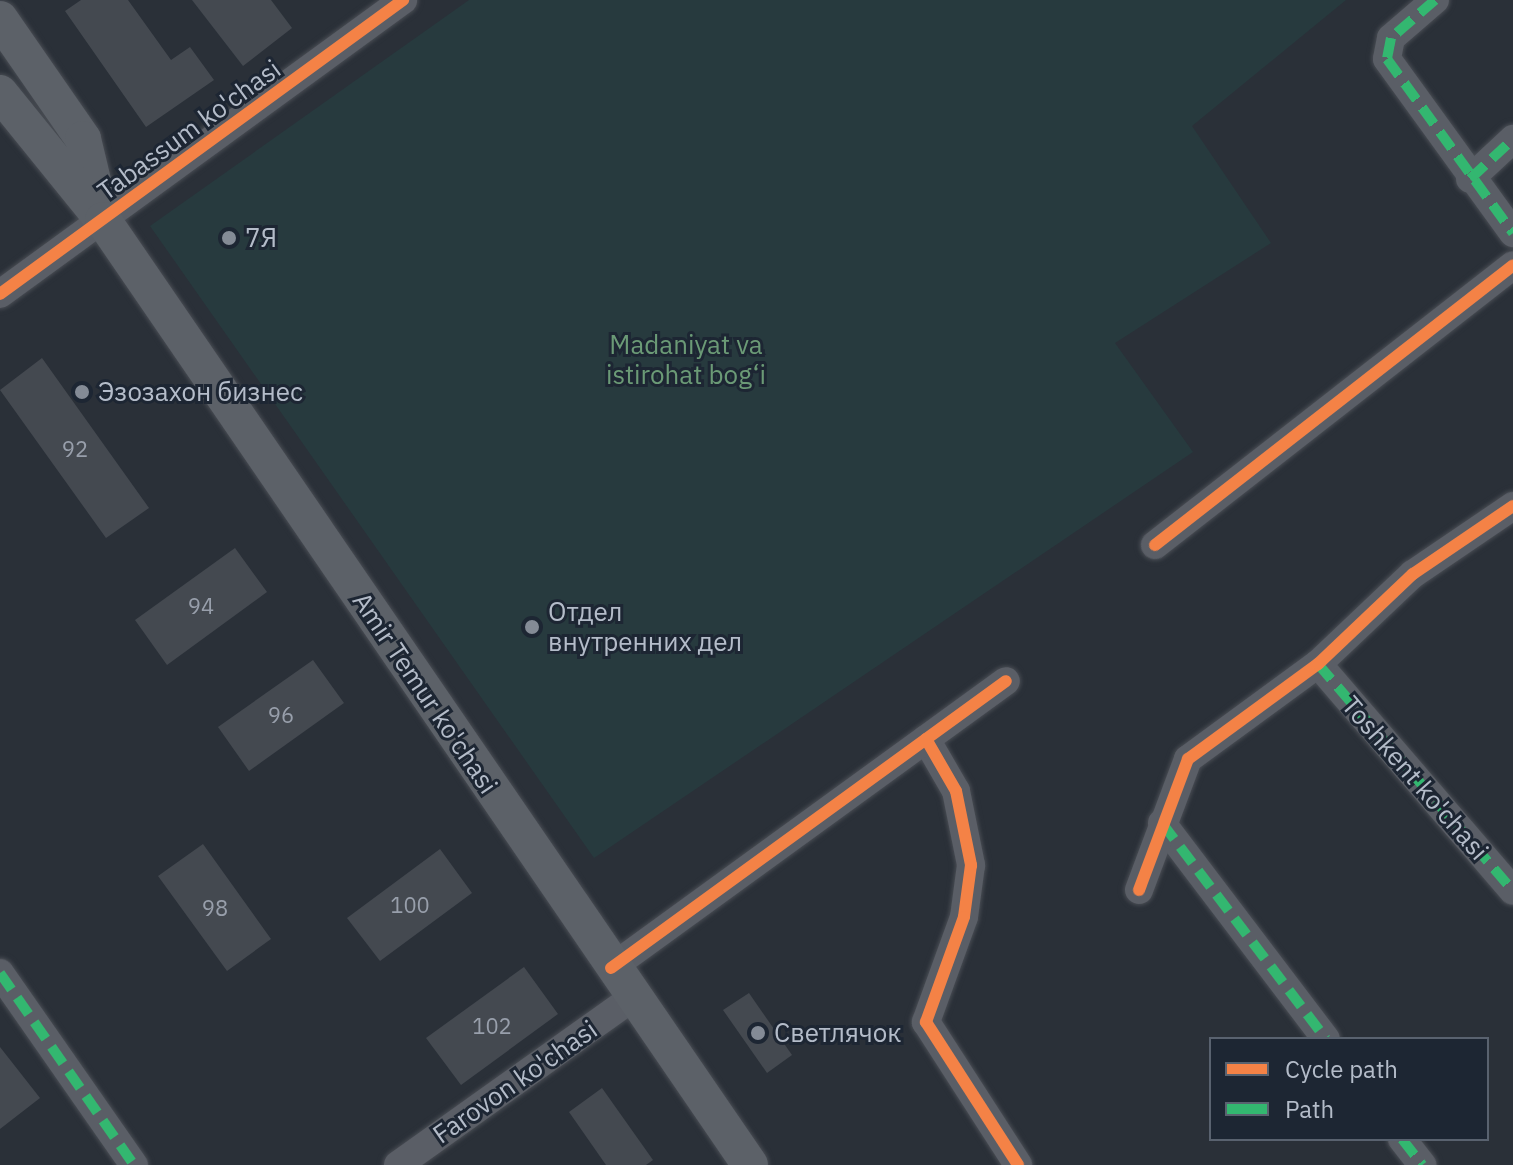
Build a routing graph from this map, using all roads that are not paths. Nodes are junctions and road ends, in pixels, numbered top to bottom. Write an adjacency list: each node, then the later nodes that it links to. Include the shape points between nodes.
1 (403, 0): 7 (street, Tabassum ko'chasi)
2 (1421, 4): 6 (street, via 1391,38 1387,59)
3 (0, 19): 7 (main road, Amir Temur ko'chasi, via 83,139)
4 (0, 93): 7 (main road, Amir Temur ko'chasi)
5 (1513, 139): 6 (street)
6 (1470, 179): 8 (street)
7 (103, 220): 10 (street, Tabassum ko'chasi); 19 (main road, Amir Temur ko'chasi)
8 (1513, 233)
9 (1513, 265): 12 (street)
10 (0, 294)
11 (1513, 506): 13 (street, via 1413,574)
12 (1155, 545)
13 (1318, 664): 16 (street, via 1188,759); 18 (street, Toshkent ko'chasi)
14 (1006, 681): 15 (street)
15 (926, 739): 19 (street); 27 (street, via 956,791 971,865 964,917 926,1022)
16 (1162, 823): 17 (street); 22 (street)
17 (1139, 890)
18 (1513, 891)
19 (611, 968): 21 (main road, Amir Temur ko'chasi)
20 (0, 973): 24 (street)
21 (632, 998): 25 (street, Farovon ko'chasi); 26 (main road, Amir Temur ko'chasi)
22 (1324, 1037)
23 (1404, 1141): 28 (street)
24 (134, 1165)
25 (398, 1165)
26 (750, 1165)
27 (1018, 1165)
28 (1422, 1165)

